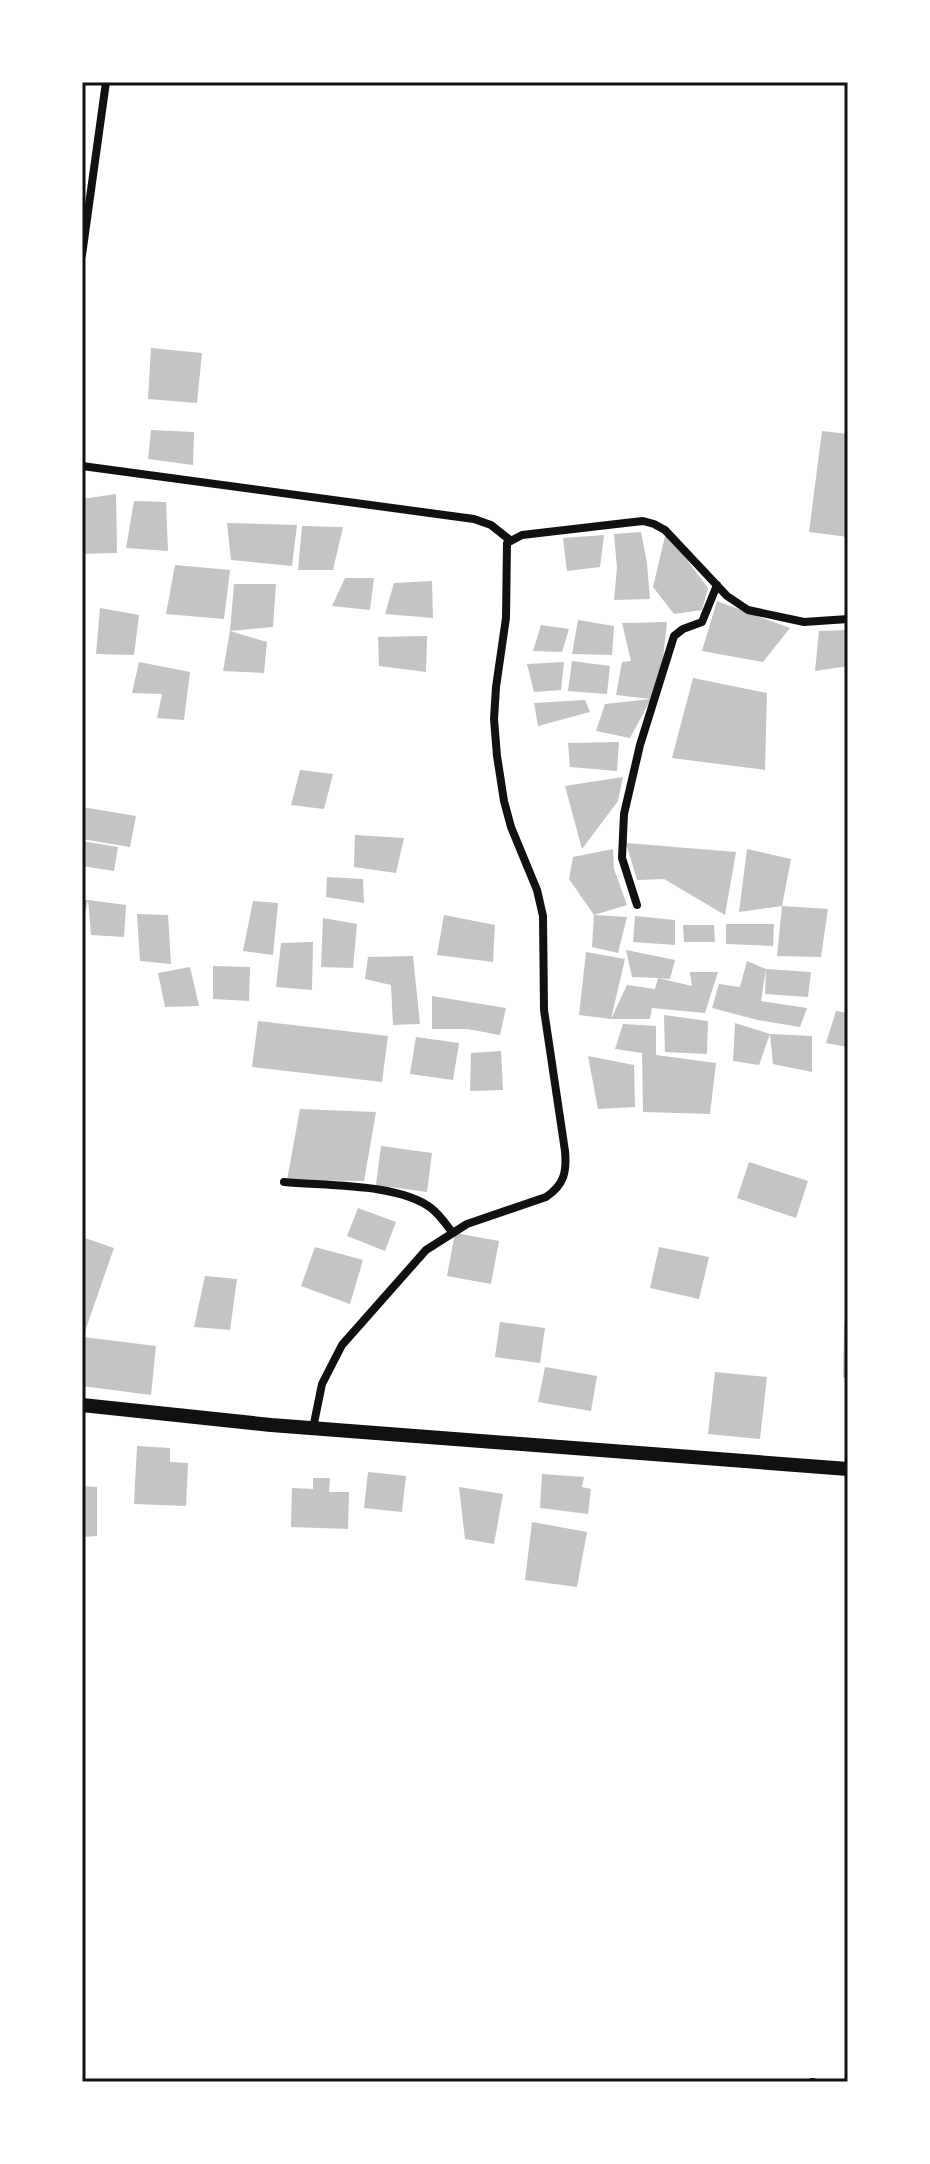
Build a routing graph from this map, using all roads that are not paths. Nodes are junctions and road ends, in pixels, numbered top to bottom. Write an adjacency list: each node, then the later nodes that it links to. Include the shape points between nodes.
1 (106, 82): 2 (street)
2 (82, 255)
3 (82, 466): 4 (street, via 474,519)
4 (510, 540): 5 (street, via 643,521 665,530); 9 (street, via 494,719 497,756 511,827 543,916 544,1010 566,1166 564,1180 546,1197)
5 (717, 585): 6 (street, via 736,603 760,614 804,622); 7 (street, via 702,622 674,636 640,745 622,842)
6 (848, 619)
7 (637, 905)
8 (284, 1182): 9 (street, via 384,1191 413,1199 433,1210)
9 (452, 1232): 11 (street, via 426,1250 342,1345 322,1384)
10 (82, 1405): 11 (street)
11 (313, 1428): 12 (street)
12 (848, 1469)

